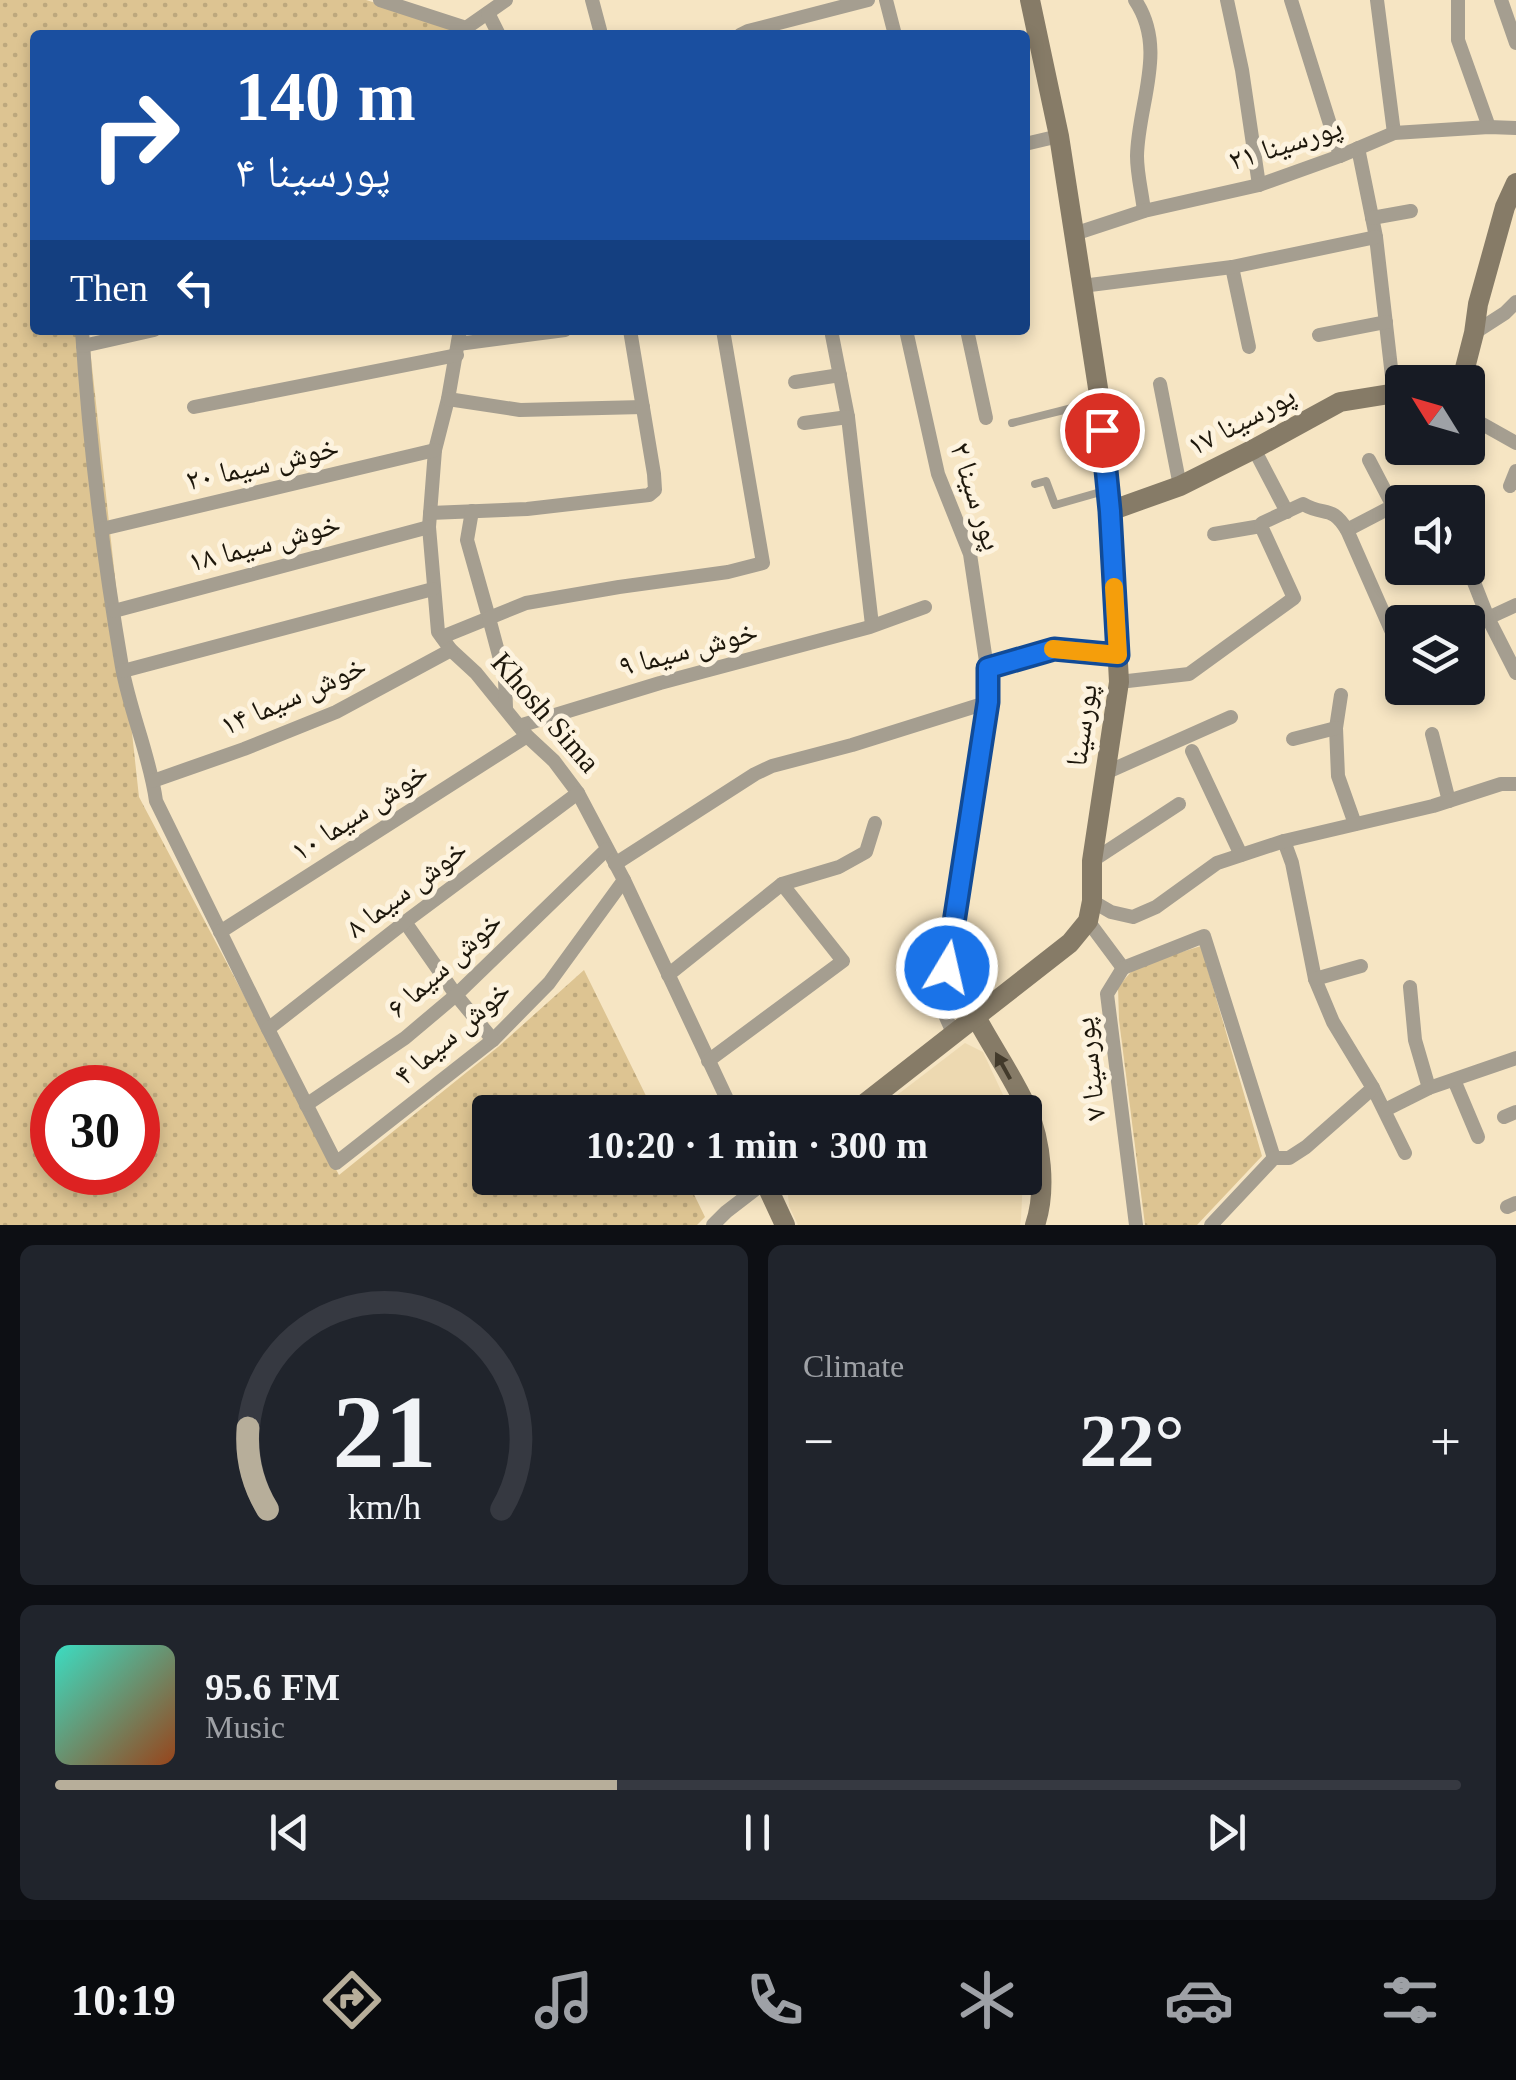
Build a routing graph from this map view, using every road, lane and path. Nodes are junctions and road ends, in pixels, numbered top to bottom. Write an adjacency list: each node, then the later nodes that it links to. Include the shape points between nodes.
1 (506, 0): 13 (street)
2 (592, 0): 16 (street)
3 (868, 0): 14 (street)
4 (886, 0): 18 (street)
5 (1030, 0): 23 (street, پورسینا)
6 (1136, 0): 29 (street, via 1152,51 1138,155)
7 (1226, 0): 28 (street)
8 (1292, 0): 26 (street)
9 (1377, 0): 22 (street)
10 (1458, 0): 20 (street, via 1458,40)
11 (1500, 0): 19 (street)
12 (384, 1): 13 (street, via 466,28)
13 (488, 13): 15 (street)
14 (786, 29): 17 (street)
15 (496, 30)
16 (600, 30)
17 (748, 30)
18 (893, 30)
19 (1516, 44)
20 (1489, 127): 21 (street, پورسینا ۲۱); 22 (street, پورسینا ۲۱)
21 (1516, 128)
22 (1394, 132): 25 (street, پورسینا ۲۱)
23 (1059, 136): 24 (street); 33 (street, پورسینا)
24 (1030, 143)
25 (1358, 148): 26 (street, پورسینا ۲۱); 32 (street)
26 (1340, 156): 28 (street, پورسینا ۲۱)
27 (1516, 183): 30 (street)
28 (1259, 185): 29 (street, پورسینا ۲۱)
29 (1144, 211): 33 (street, پورسینا ۲۱)
30 (1511, 211): 39 (street)
31 (1411, 212): 32 (street)
32 (1372, 218): 34 (street)
33 (1074, 234): 36 (street, پورسینا)
34 (1376, 237): 35 (street); 38 (street)
35 (1232, 267): 36 (street); 51 (street)
36 (1082, 286): 59 (street, پورسینا)
37 (1516, 302): 39 (street)
38 (1386, 322): 48 (street); 52 (street)
39 (1474, 333): 53 (street)
40 (82, 335): 50 (street)
41 (132, 335): 50 (street)
42 (524, 335): 49 (street)
43 (631, 335): 61 (street)
44 (724, 335): 90 (street, خوش سیما ۱۴, via 763,563 526,603)
45 (832, 335): 54 (street)
46 (907, 335): 95 (street, پور سینا ۲, via 938,474 970,554)
47 (967, 335): 63 (street)
48 (1319, 335)
49 (459, 343): 58 (street); 60 (street)
50 (83, 346): 81 (street)
51 (1249, 348)
52 (1393, 365)
53 (1466, 365)
54 (840, 375): 55 (street); 62 (street)
55 (795, 382)
56 (1160, 384): 73 (street)
57 (1385, 395): 69 (street, پورسینا ۱۷, via 1340,402)
58 (448, 399): 61 (street, via 520,410); 68 (street)
59 (1100, 400): 64 (lane); 75 (street, پورسینا)
60 (194, 407)
61 (644, 407): 76 (street, خوش سیما ۱۸, via 655,490 649,496)
62 (848, 417): 65 (street); 92 (street)
63 (986, 418)
64 (1012, 423)
65 (804, 424)
66 (1485, 426): 67 (street)
67 (1516, 443)
68 (436, 450): 79 (street); 81 (street, خوش سیما ۲۰)
69 (1254, 450): 73 (street, پورسینا ۱۷); 78 (street)
70 (1370, 460): 82 (street, via 1393,506)
71 (1516, 470): 74 (street)
72 (1036, 484): 75 (lane, via 1046,480 1055,505)
73 (1180, 486): 77 (street, پورسینا ۱۷)
74 (1510, 486)
75 (1108, 490): 77 (street, پورسینا)
76 (472, 511): 79 (street, خوش سیما ۱۸); 90 (street, via 467,540)
77 (1110, 511): 94 (street, پورسینا)
78 (1287, 512): 80 (street); 82 (street, via 1304,504 1336,514)
79 (430, 520): 85 (street); 88 (street, خوش سیما ۱۸)
80 (1261, 526): 83 (street); 98 (street, via 1294,598 1189,674)
81 (102, 529): 88 (street)
82 (1347, 530): 89 (street)
83 (1214, 534)
84 (1475, 585): 91 (street)
85 (433, 589): 93 (street, via 438,632); 96 (street)
86 (1516, 605): 91 (street)
87 (925, 607): 92 (street, خوش سیما ۹)
88 (114, 611): 96 (street)
89 (1385, 616)
90 (488, 618): 93 (street, خوش سیما ۱۴); 101 (street, via 505,678)
91 (1488, 618): 97 (street)
92 (872, 625): 104 (street, خوش سیما ۹, via 660,683)
93 (446, 644): 101 (street, Khosh Sima); 109 (street, خوش سیما ۱۴, via 336,712)
94 (1118, 655): 95 (street, via 1054,649); 98 (street, پورسینا)
95 (988, 668): 100 (street, پور سینا ۲)
96 (123, 671): 109 (street)
97 (1516, 673)
98 (1119, 682): 108 (street, پورسینا)
99 (1342, 696): 103 (street)
100 (988, 702): 120 (street, via 772,766); 134 (street, پور سینا ۲, via 941,1006)
101 (506, 709): 104 (street, Khosh Sima)
102 (1231, 717): 108 (street)
103 (1336, 728): 106 (street); 115 (street, via 1338,776)
104 (523, 731): 111 (street, Khosh Sima); 125 (street, خوش سیما ۱۰)
105 (1432, 734): 112 (street)
106 (1293, 738)
107 (1192, 751): 118 (street)
108 (1105, 773): 119 (street, پورسینا)
109 (154, 781): 125 (street, via 156,801)
110 (1516, 784): 112 (street)
111 (578, 793): 117 (street, Khosh Sima); 124 (street, خوش سیما ۸)
112 (1449, 801): 115 (street)
113 (1179, 804): 119 (street)
114 (876, 824): 122 (street, via 866,852)
115 (1356, 824): 116 (street)
116 (1284, 841): 118 (street); 129 (street)
117 (607, 849): 120 (street, Khosh Sima); 131 (street, خوش سیما ۶)
118 (1241, 855): 123 (street, via 1133,916)
119 (1092, 860): 123 (street, پورسینا)
120 (614, 864): 121 (street, Khosh Sima)
121 (624, 880): 128 (street, Khosh Sima); 135 (street, خوش سیما ۴, via 549,982)
122 (782, 884): 128 (street); 137 (street, via 843,961)
123 (1090, 911): 127 (street); 132 (street, via 1070,943)
124 (405, 922): 131 (street); 133 (street, خوش سیما ۸)
125 (220, 932): 133 (street)
126 (1362, 966): 129 (street)
127 (1123, 968): 147 (street, via 1204,936); 153 (street, پورسینا ۷, via 1108,994)
128 (668, 976): 137 (street, Khosh Sima)
129 (1315, 980): 139 (street)
130 (1410, 987): 140 (street)
131 (456, 995): 135 (street); 143 (street, خوش سیما ۶, via 406,1038)
132 (976, 1018): 134 (street); 152 (street, one-way to 132, via 1042,1168 1028,1110)
133 (268, 1029): 143 (street)
134 (954, 1035): 142 (street)
135 (494, 1040): 143 (street, خوش سیما ۴, via 336,1163)
136 (1516, 1058): 138 (street)
137 (708, 1061): 141 (street, Khosh Sima)
138 (1454, 1080): 140 (street); 145 (street)
139 (1373, 1088): 144 (street); 147 (street, via 1306,1147)
140 (1429, 1088): 144 (street)
141 (724, 1095)
142 (876, 1095)
143 (306, 1105)
144 (1385, 1110): 146 (street)
145 (1478, 1136)
146 (1406, 1153)
147 (1274, 1158): 154 (street)
148 (747, 1195): 150 (street)
149 (773, 1195): 151 (street)
150 (713, 1225)
151 (785, 1225)
152 (1035, 1225)
153 (1136, 1225)
154 (1210, 1225)

